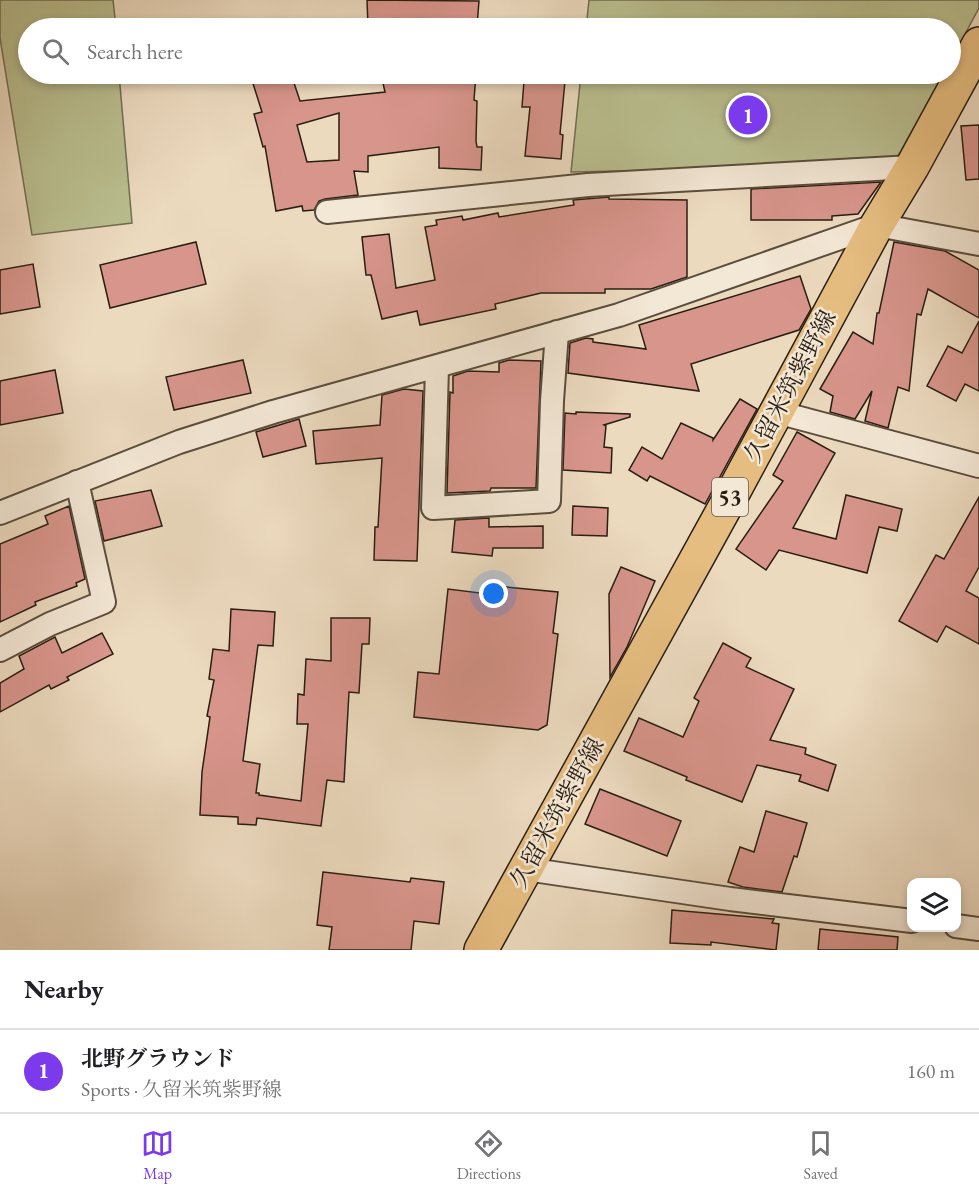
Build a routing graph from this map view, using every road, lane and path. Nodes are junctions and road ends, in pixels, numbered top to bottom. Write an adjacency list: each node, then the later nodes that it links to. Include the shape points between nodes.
1 (979, 44): 2 (main road, 久留米筑紫野線 / 53)
2 (961, 77)
3 (957, 84): 4 (main road, 久留米筑紫野線 / 53)
4 (912, 167): 5 (street, via 588,185); 6 (main road, 久留米筑紫野線 / 53)
5 (327, 212)
6 (877, 225): 7 (street); 8 (street, via 619,315); 10 (main road, 久留米筑紫野線 / 53)
7 (979, 244)
8 (557, 332): 9 (street); 9 (street, via 549,501 433,508)
9 (437, 367): 12 (street, via 178,441)
10 (777, 412): 11 (street); 15 (main road, 久留米筑紫野線 / 53)
11 (979, 466)
12 (77, 482): 13 (street); 14 (street, via 104,602)
13 (0, 513)
14 (0, 650)
15 (526, 869): 16 (street); 19 (main road, 久留米筑紫野線 / 53)
16 (907, 920)
17 (961, 927): 18 (street)
18 (979, 929)
19 (481, 950)

